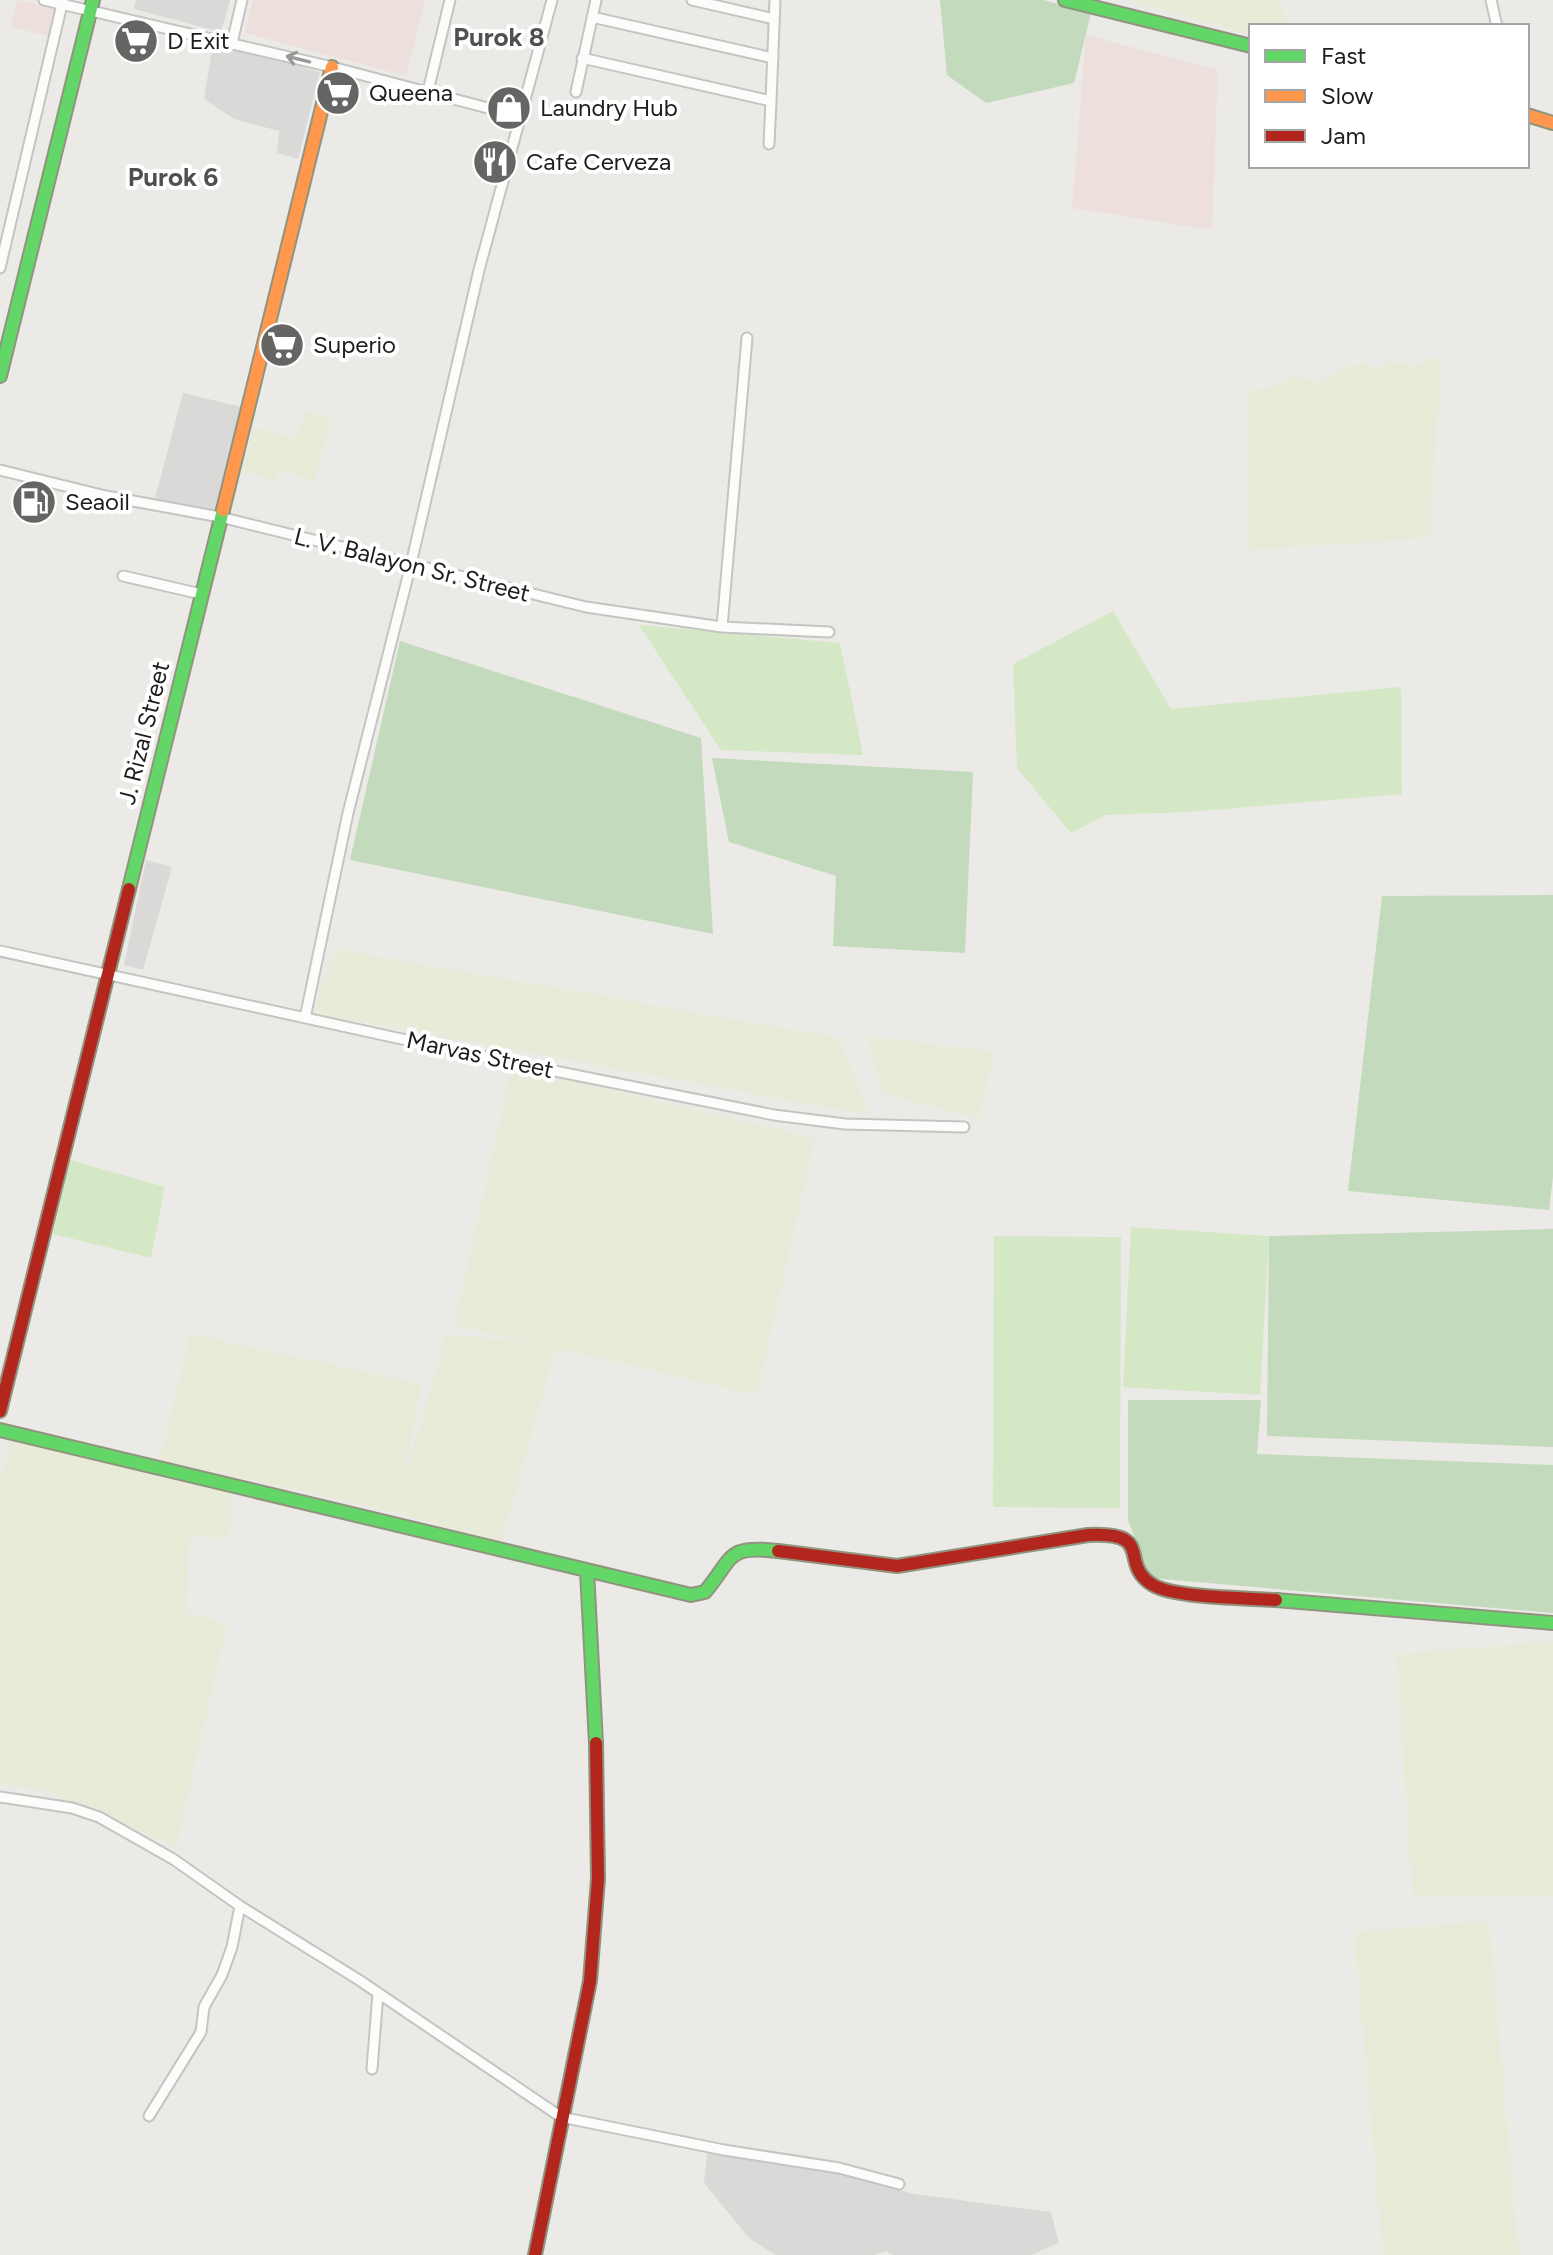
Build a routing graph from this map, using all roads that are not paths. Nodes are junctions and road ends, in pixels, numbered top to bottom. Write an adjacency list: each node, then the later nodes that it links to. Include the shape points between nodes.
1 (44, 0): 10 (street)
2 (242, 0): 15 (street)
3 (450, 0): 20 (street)
4 (552, 0): 24 (street)
5 (596, 0): 12 (street)
6 (692, 0): 13 (street)
7 (775, 0): 13 (street)
8 (1065, 0): 16 (main road)
9 (1491, 0): 14 (street)
10 (63, 2): 11 (street); 27 (street)
11 (92, 6): 15 (street); 29 (main road)
12 (592, 17): 17 (street); 18 (street)
13 (774, 19): 18 (street)
14 (1497, 24)
15 (232, 43): 19 (street, one-way to 15)
16 (1249, 46)
17 (582, 58): 21 (street); 22 (street)
18 (773, 58): 22 (street)
19 (332, 67): 20 (street); 31 (main road, J. Rizal Street)
20 (428, 91): 24 (street)
21 (576, 92)
22 (771, 101): 26 (street)
23 (1529, 116): 25 (main road)
24 (522, 117): 32 (street, via 479,270)
25 (1553, 123)
26 (769, 144)
27 (0, 268)
28 (747, 338): 35 (street)
29 (0, 376)
30 (0, 470): 31 (street, L. V. Balayon Sr. Street)
31 (220, 517): 32 (street, L. V. Balayon Sr. Street); 34 (main road, J. Rizal Street)
32 (411, 564): 35 (street, L. V. Balayon Sr. Street, via 586,607); 39 (street, via 348,813)
33 (123, 576): 34 (street)
34 (201, 594): 38 (main road, J. Rizal Street)
35 (722, 627): 36 (street, L. V. Balayon Sr. Street)
36 (829, 632)
37 (0, 951): 38 (street, Marvas Street)
38 (105, 976): 39 (street, Marvas Street); 41 (main road, J. Rizal Street)
39 (305, 1018): 40 (street, Marvas Street, via 810,1122)
40 (964, 1127)
41 (0, 1411)
42 (0, 1430): 43 (main road)
43 (587, 1571): 44 (main road, via 691,1595 705,1592 726,1559 749,1548 897,1566 1111,1534 1131,1544 1148,1584 1167,1591); 50 (main road, via 598,1900 590,1981)
44 (1553, 1623)
45 (0, 1797): 46 (street, via 99,1817)
46 (240, 1906): 47 (street); 49 (street, via 232,1947 204,2007 201,2032)
47 (378, 1993): 48 (street); 50 (street)
48 (372, 2069)
49 (149, 2116)
50 (561, 2117): 51 (street); 52 (main road)
51 (899, 2184)
52 (535, 2255)

